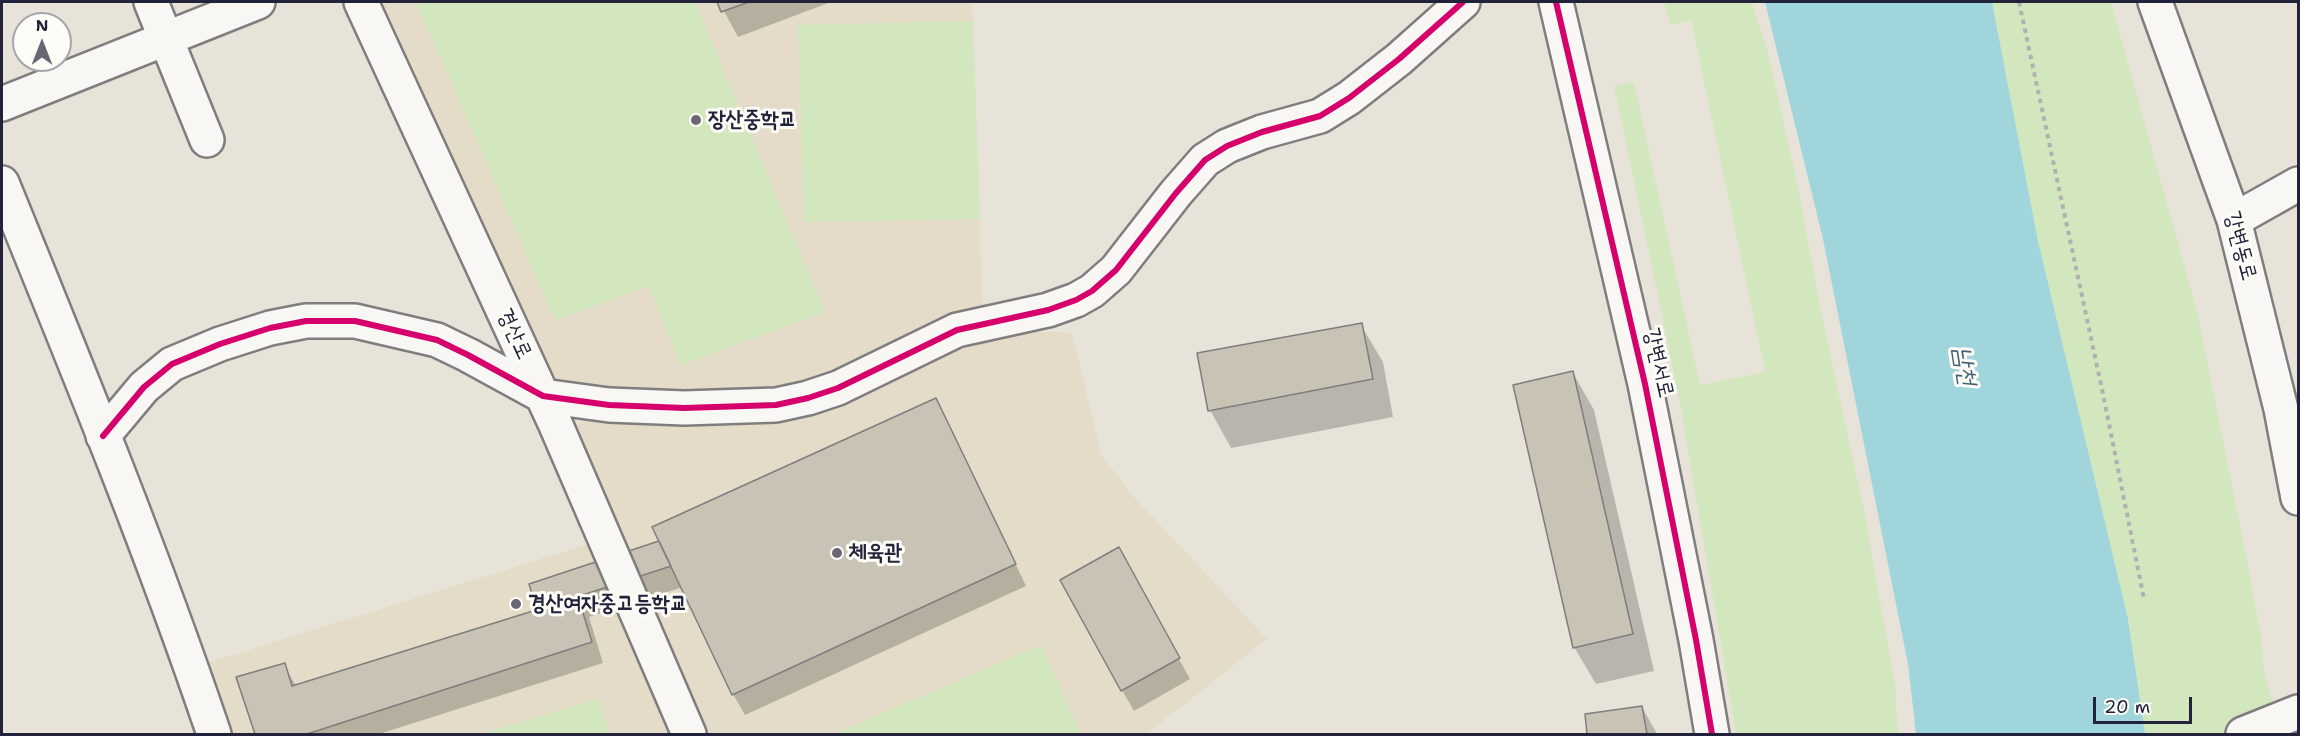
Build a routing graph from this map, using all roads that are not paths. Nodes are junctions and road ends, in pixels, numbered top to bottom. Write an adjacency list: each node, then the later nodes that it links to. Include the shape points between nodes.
1 (151, 2): 7 (street)
2 (258, 2): 7 (street)
3 (361, 2): 13 (street, 경산로)
4 (1462, 2): 13 (street, via 1399,59 1320,116 1262,132 1205,160 1116,270 1076,300 957,330 838,388 776,405 684,408 609,405)
5 (1556, 2): 19 (street, 강변서로, via 1645,384)
6 (2155, 2): 12 (street, 강변동로)
7 (166, 38): 8 (street); 9 (street)
8 (2, 104)
9 (207, 140)
10 (2, 183): 14 (street)
11 (2298, 184): 12 (street)
12 (2234, 220): 15 (street, 강변동로, via 2281,409)
13 (543, 396): 14 (street, via 437,340 355,321 306,321 219,344 172,364 144,387); 18 (street, 경산로)
14 (103, 436): 17 (street)
15 (2298, 498)
16 (2298, 712): 20 (street)
17 (214, 735)
18 (689, 735)
19 (1712, 735)
20 (2243, 735)

